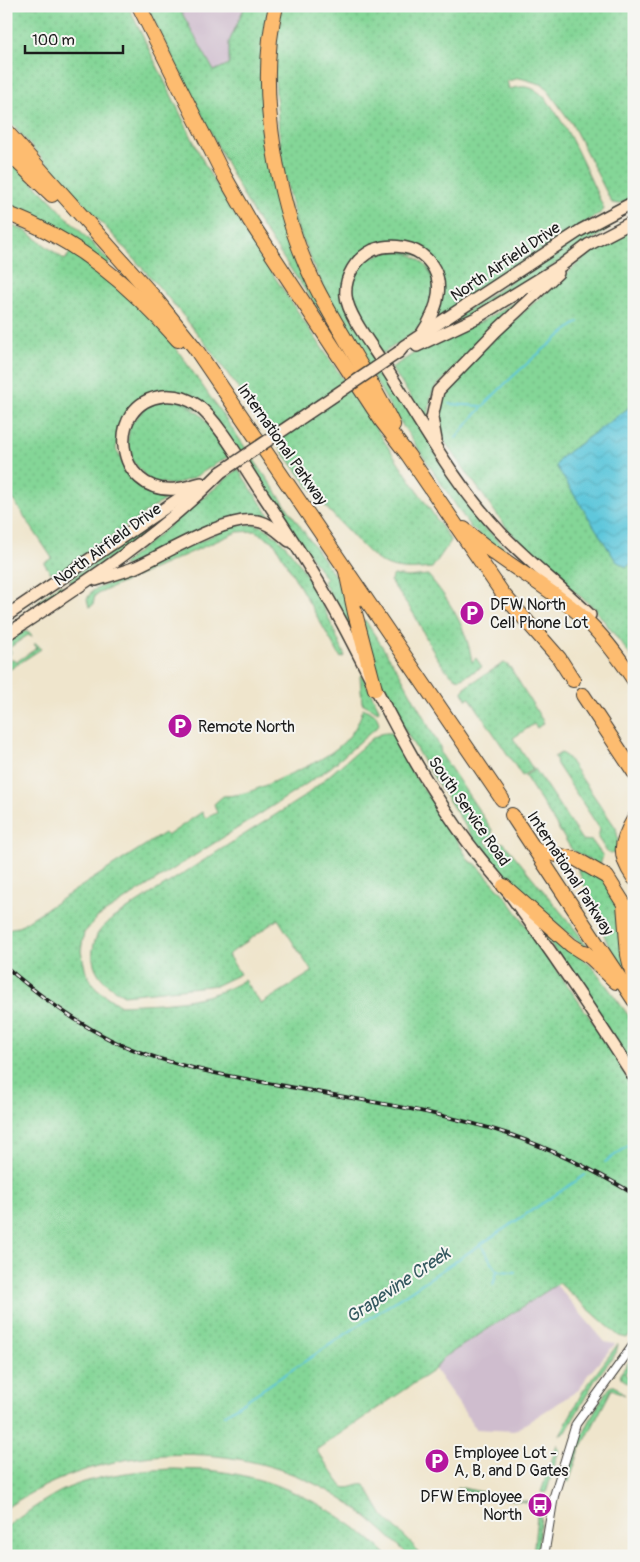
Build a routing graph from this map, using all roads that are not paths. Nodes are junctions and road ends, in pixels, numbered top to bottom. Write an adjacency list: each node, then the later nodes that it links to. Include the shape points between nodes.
1 (139, 6): 16 (highway, via 238,203 381,420)
2 (275, 9): 16 (highway, via 270,83 275,155 295,237 323,300)
3 (6, 131): 11 (highway, International Parkway)
4 (6, 151): 11 (highway)
5 (634, 202): 6 (main road, North Airfield Drive)
6 (615, 211): 9 (main road); 12 (main road, North Airfield Drive)
7 (6, 213): 14 (highway, via 41,226 104,268 149,308)
8 (634, 221): 9 (main road, North Airfield Drive)
9 (622, 226): 10 (main road, North Airfield Drive, via 588,245)
10 (562, 265): 13 (main road, North Airfield Drive, via 476,318 408,351); 15 (main road, via 557,275 438,391 432,418)
11 (126, 267): 14 (highway, International Parkway, via 177,324)
12 (421, 335): 13 (main road, North Airfield Drive); 15 (main road, via 433,318 437,305 439,291 433,268 414,250 398,246 373,250 354,265 346,285 346,298 363,332)
13 (399, 352): 17 (main road, North Airfield Drive, bridge)
14 (232, 401): 21 (highway, International Parkway)
15 (440, 451): 26 (main road, via 484,515 600,624)
16 (408, 455): 19 (highway)
17 (220, 472): 18 (main road, North Airfield Drive); 22 (main road, North Airfield Drive, via 161,528)
18 (201, 484): 20 (main road, South Service Road, via 176,489 158,488 131,470 123,450 124,436 130,416 142,404 169,396 200,407 226,440); 23 (main road, North Airfield Drive)
19 (447, 514): 25 (highway, via 506,564 571,607); 27 (highway, via 503,594 559,658)
20 (299, 550): 22 (main road, via 266,524 240,520 134,567); 30 (main road, South Service Road)
21 (345, 566): 30 (highway); 33 (highway, International Parkway)
22 (82, 585): 24 (main road, North Airfield Drive)
23 (6, 616)
24 (6, 635)
25 (602, 640): 28 (highway); 29 (highway)
26 (634, 670)
27 (573, 680)
28 (634, 680)
29 (634, 687)
30 (375, 688): 40 (main road, South Service Road, via 451,819)
31 (583, 694): 32 (highway)
32 (634, 772)
33 (502, 799)
34 (512, 815): 36 (highway, International Parkway)
35 (634, 819): 37 (highway, via 623,837)
36 (538, 851): 38 (highway, via 576,859); 44 (highway, International Parkway)
37 (623, 857): 38 (highway); 39 (highway)
38 (600, 872): 42 (highway, via 607,877 624,904)
39 (634, 878)
40 (504, 886): 44 (highway, via 571,946 590,957); 45 (main road, South Service Road)
41 (634, 912): 42 (highway)
42 (626, 927): 43 (highway)
43 (634, 980)
44 (632, 997)
45 (634, 1078)
46 (634, 1344): 47 (street, via 586,1410 572,1439 554,1496)
47 (544, 1556)

